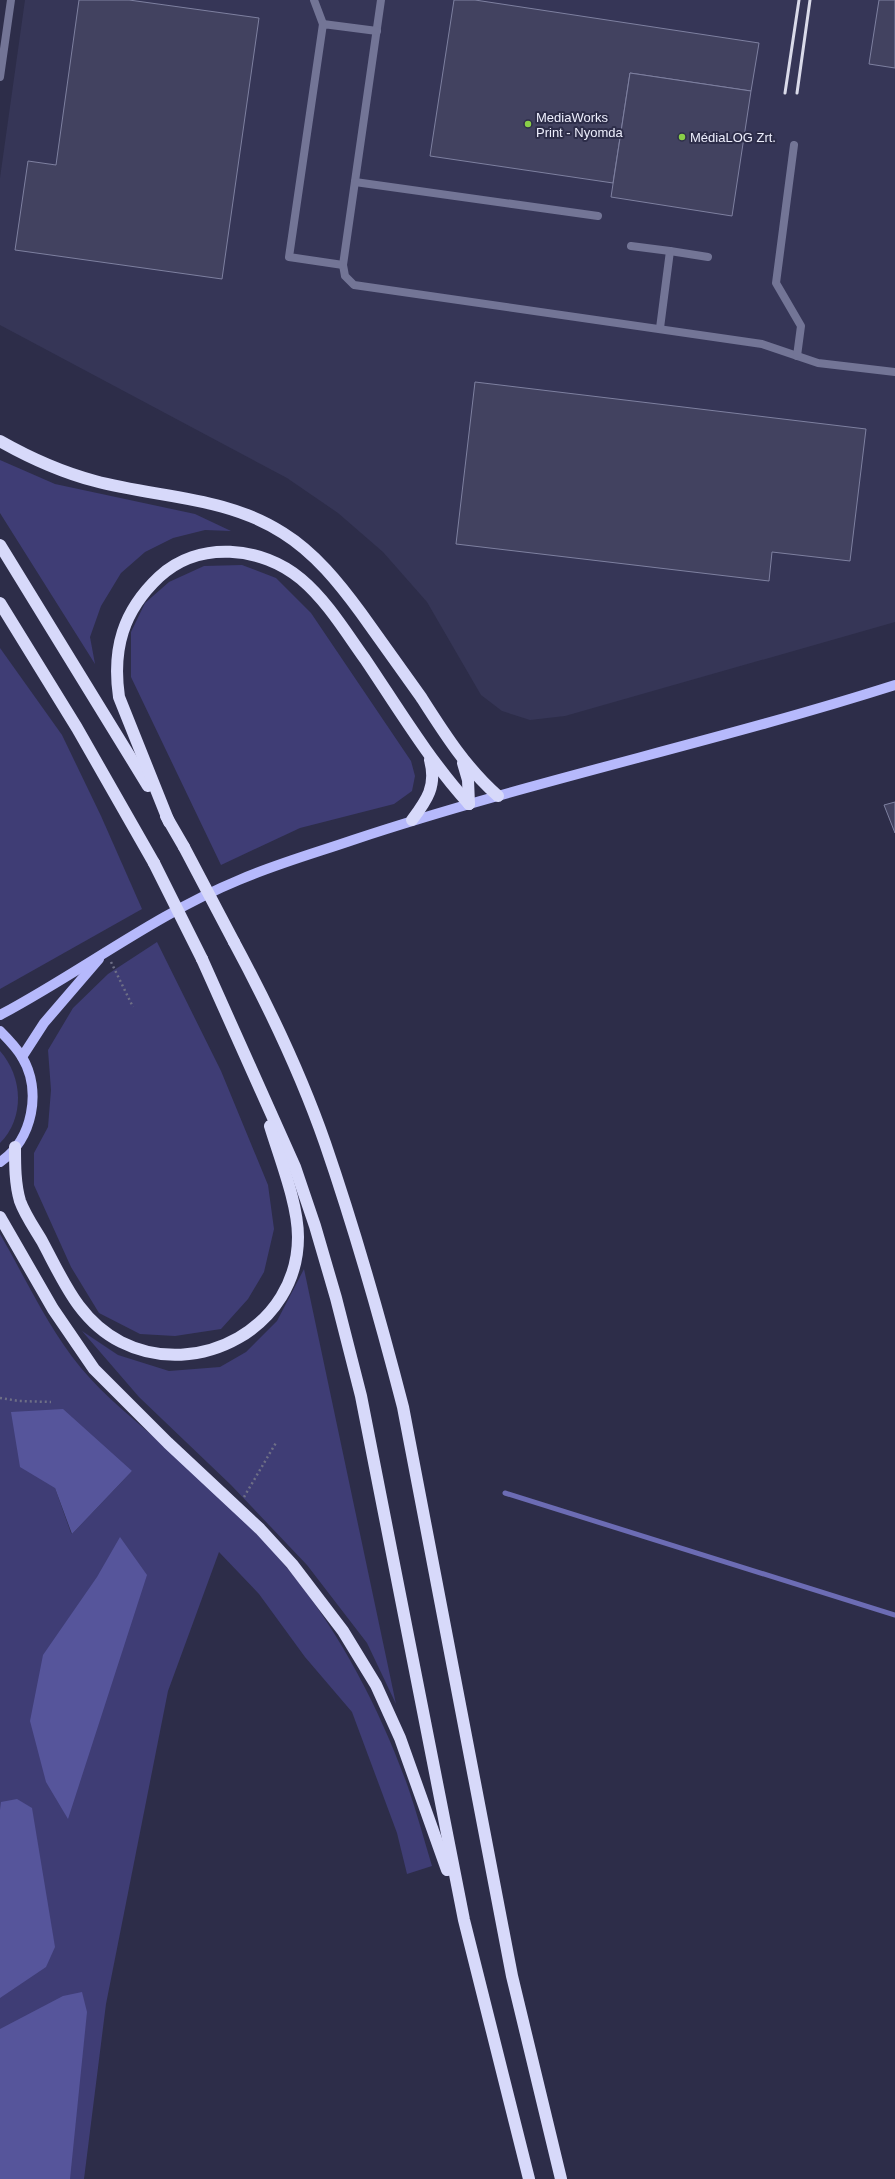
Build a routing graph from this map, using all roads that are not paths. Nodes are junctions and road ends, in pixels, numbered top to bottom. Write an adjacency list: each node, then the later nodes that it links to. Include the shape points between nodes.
1 (11, 0): 6 (lane)
2 (314, 0): 4 (lane)
3 (381, 0): 5 (lane)
4 (323, 24): 5 (lane); 13 (lane, via 289,257)
5 (377, 32): 8 (lane)
6 (0, 77)
7 (794, 145): 15 (lane, via 776,283 802,326)
8 (355, 182): 9 (lane); 13 (lane)
9 (598, 216)
10 (631, 246): 11 (lane)
11 (670, 252): 12 (lane); 14 (lane)
12 (708, 257)
13 (343, 265): 14 (lane, via 345,276 354,285)
14 (660, 328): 15 (lane, via 762,344)
15 (797, 356): 16 (lane, via 818,363)
16 (895, 372)
17 (0, 442): 22 (highway, via 42,463 67,472 96,481 223,505 282,532 337,581)
18 (0, 545): 26 (highway)
19 (0, 603): 31 (highway, bridge, via 77,728 154,863)
20 (895, 685): 23 (main road, via 737,732)
21 (428, 753): 24 (highway, via 448,782); 25 (highway, via 433,773 431,788); 26 (highway, via 336,616 300,578 275,563 248,554 224,551 205,554 175,566 147,589 132,609 117,650 116,675 121,704)
22 (462, 758): 23 (highway, via 478,778); 24 (highway, via 468,780)
23 (498, 796): 24 (main road)
24 (469, 804): 25 (main road)
25 (412, 820): 27 (main road, via 240,879 168,913)
26 (170, 822): 37 (highway, bridge, via 262,994 292,1060 325,1142 382,1324 403,1407 512,1976)
27 (105, 952): 28 (main road); 30 (main road, via 44,1023)
28 (0, 1015)
29 (0, 1031): 30 (main road, via 12,1042)
30 (22, 1057): 32 (main road, via 29,1072 32,1103 26,1129)
31 (258, 1081): 32 (highway, via 295,1214 298,1238 295,1260 289,1279 270,1313 243,1336 213,1350 168,1354 138,1349 109,1335 82,1311 63,1282 20,1202 15,1170); 35 (highway, via 295,1167 315,1226 361,1396)
32 (15, 1148): 33 (main road)
33 (0, 1162)
34 (0, 1217): 35 (highway, via 53,1309 94,1369 292,1564 360,1656 400,1738)
35 (464, 1920): 36 (highway)
36 (529, 2179)
37 (562, 2179)

